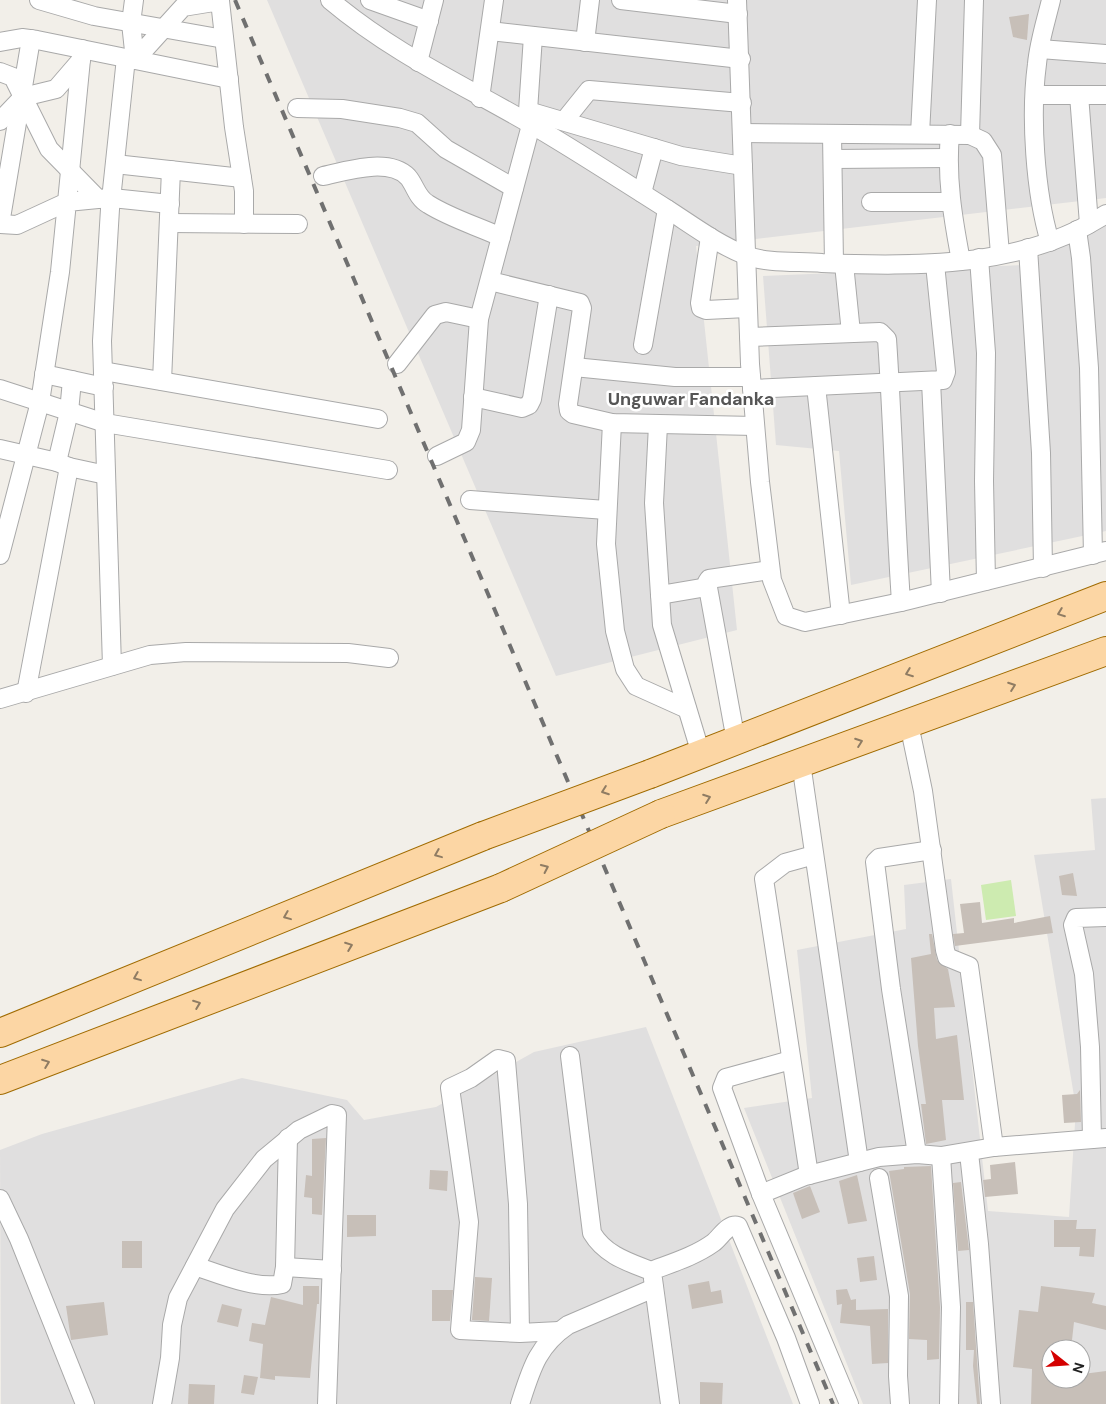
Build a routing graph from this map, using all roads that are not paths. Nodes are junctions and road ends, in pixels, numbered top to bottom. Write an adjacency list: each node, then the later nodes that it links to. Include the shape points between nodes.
1 (39, 0): 14 (street)
2 (134, 0): 14 (street)
3 (330, 0): 27 (street, via 362,27)
4 (370, 0): 13 (street)
5 (434, 0): 13 (street)
6 (494, 0): 16 (street)
7 (590, 0): 21 (street)
8 (620, 0): 12 (street)
9 (927, 0): 42 (street)
10 (974, 0): 44 (street)
11 (1051, 0): 22 (street)
12 (738, 7): 26 (street)
13 (428, 21): 27 (street)
14 (131, 23): 15 (street); 25 (street)
15 (164, 29): 19 (street); 19 (street, via 183,7 220,1); 25 (street)
16 (490, 31): 17 (street); 34 (street)
17 (533, 36): 21 (street); 37 (street)
18 (31, 39): 20 (street); 23 (street); 33 (street)
19 (224, 39): 29 (street)
20 (0, 42)
21 (585, 42): 26 (street)
22 (1040, 49): 24 (street); 30 (street)
23 (81, 54): 25 (street); 33 (street, via 56,89); 50 (street)
24 (1106, 54)
25 (130, 59): 29 (street); 48 (street)
26 (741, 59): 35 (street)
27 (418, 62): 34 (street)
28 (0, 72): 33 (street, via 14,77)
29 (229, 79): 53 (street)
30 (1035, 95): 31 (street); 70 (street, via 1035,145)
31 (1079, 95): 32 (street); 67 (street)
32 (1106, 95)
33 (21, 96): 38 (street); 50 (street, via 49,149); 64 (street)
34 (480, 98): 37 (street)
35 (742, 103): 39 (street, via 589,90); 40 (street)
36 (297, 108): 54 (street, via 342,109 417,123 446,149)
37 (530, 118): 39 (street); 54 (street); 55 (street)
38 (0, 121)
39 (564, 121): 45 (street)
40 (742, 133): 41 (street); 49 (street)
41 (832, 134): 42 (street); 47 (street)
42 (920, 134): 43 (street)
43 (950, 134): 44 (street); 46 (street)
44 (970, 135): 72 (street, via 982,141 992,156)
45 (654, 148): 49 (street); 55 (street)
46 (948, 158): 47 (street); 59 (street)
47 (833, 159): 76 (street)
48 (115, 164): 51 (street); 56 (street)
49 (743, 166): 73 (street)
50 (69, 170): 56 (street); 57 (street)
51 (171, 170): 53 (street); 60 (street)
52 (323, 176): 68 (street, via 383,167 400,171 426,204)
53 (242, 178): 65 (street)
54 (514, 188): 68 (street)
55 (642, 193): 61 (street)
56 (105, 198): 57 (street); 60 (street); 88 (street)
57 (67, 202): 64 (street, via 17,225); 87 (street)
58 (871, 202): 59 (street)
59 (951, 202): 75 (street)
60 (170, 204): 63 (street)
61 (667, 209): 69 (street); 84 (street)
62 (1106, 214): 67 (street)
63 (169, 223): 65 (street); 91 (street)
64 (0, 224)
65 (244, 224): 66 (street)
66 (298, 224)
67 (1083, 227): 70 (street); 112 (street, via 1081,258)
68 (501, 237): 78 (street)
69 (710, 237): 73 (street); 80 (street, via 701,308)
70 (1050, 242): 71 (street)
71 (1028, 248): 72 (street); 114 (street, via 1042,453)
72 (1000, 254): 74 (street)
73 (745, 255): 76 (street, via 769,260); 80 (street)
74 (979, 258): 75 (street); 116 (street, via 986,353)
75 (961, 261): 77 (street)
76 (839, 263): 77 (street); 82 (street)
77 (936, 264): 90 (street, via 946,372 943,380)
78 (490, 282): 79 (street); 81 (street)
79 (549, 295): 86 (street, via 580,303 582,308); 96 (street, via 529,406 522,408)
80 (747, 308): 83 (street)
81 (479, 319): 85 (street, via 446,312 435,315); 96 (street)
82 (851, 333): 83 (street); 93 (street, via 884,334)
83 (748, 336): 92 (street)
84 (643, 346)
85 (397, 364)
86 (574, 367): 92 (street); 100 (street, via 569,411)
87 (44, 374): 89 (street); 97 (street)
88 (103, 379): 89 (street); 91 (street); 101 (street)
89 (72, 380): 98 (street)
90 (931, 381): 93 (street); 118 (street)
91 (162, 382): 99 (street)
92 (751, 383): 94 (street); 103 (street)
93 (890, 383): 94 (street); 121 (street)
94 (816, 386): 122 (street)
95 (0, 389): 97 (street)
96 (473, 397): 106 (street, via 471,430 466,442)
97 (40, 402): 98 (street); 105 (street)
98 (69, 412): 101 (street); 107 (street)
99 (378, 419)
100 (612, 423): 102 (street); 111 (street)
101 (105, 424): 108 (street); 109 (street)
102 (658, 425): 103 (street); 119 (street, via 654,503)
103 (755, 426): 115 (street)
104 (0, 449): 105 (street)
105 (26, 454): 107 (street); 113 (street)
106 (437, 456)
107 (63, 464): 109 (street); 126 (street)
108 (388, 470)
109 (106, 475): 125 (street)
110 (470, 500): 111 (street)
111 (606, 510): 128 (street, via 606,544 615,631 625,669 636,686)
112 (1100, 553): 114 (street)
113 (0, 555)
114 (1043, 568): 116 (street)
115 (770, 570): 117 (street, via 709,579); 122 (street, via 777,599 786,616 805,622)
116 (986, 581): 118 (street)
117 (707, 587): 119 (street); 130 (street)
118 (941, 592): 121 (street)
119 (660, 595): 128 (street, via 662,625)
120 (1106, 596): 130 (main road, one-way to 130)
121 (901, 602): 122 (street)
122 (841, 615)
123 (1106, 651): 129 (main road, one-way to 123)
124 (389, 658): 125 (street, via 348,653 186,652 150,655)
125 (112, 666): 126 (street)
126 (26, 693): 127 (street)
127 (0, 699)
128 (687, 709): 131 (street)
129 (908, 724): 132 (main road, one-way to 129); 133 (street)
130 (736, 740): 131 (main road)
131 (701, 754): 136 (main road, one-way to 136, bridge, via 483,836)
132 (801, 763): 134 (street); 139 (main road, one-way to 132, bridge, via 501,888 661,814)
133 (932, 850): 142 (street, via 948,956 969,966); 144 (street, via 879,858 875,862)
134 (814, 855): 138 (street, via 785,863 764,879); 146 (street)
135 (1106, 917): 141 (street, via 1076,918 1073,925 1084,974)
136 (0, 1034)
137 (570, 1056): 154 (street, via 592,1233 610,1253)
138 (792, 1060): 147 (street); 149 (street, via 726,1078 723,1082 722,1088)
139 (0, 1080)
140 (288, 1138): 151 (street, via 264,1159 225,1209); 152 (street); 153 (street, via 328,1115 337,1115)
141 (1099, 1138): 142 (street)
142 (994, 1147): 143 (street)
143 (969, 1153): 145 (street); 167 (street)
144 (917, 1154): 145 (street); 146 (street)
145 (941, 1156): 166 (street, via 951,1307)
146 (859, 1162): 147 (street)
147 (809, 1175): 149 (street)
148 (878, 1178): 165 (street, via 899,1296)
149 (761, 1194): 164 (street)
150 (0, 1199): 158 (street, via 19,1238)
151 (195, 1266): 152 (street, via 237,1280 274,1285 282,1284); 159 (street, via 178,1298)
152 (285, 1267): 153 (street)
153 (332, 1270): 160 (street)
154 (651, 1271): 155 (street); 163 (street, via 700,1251 715,1242 730,1226 738,1226)
155 (654, 1288): 156 (street); 162 (street)
156 (558, 1332): 157 (street); 161 (street, via 539,1352)
157 (520, 1333): 157 (street, via 460,1330 469,1222 450,1088 498,1059 506,1061 518,1195)
158 (85, 1404)
159 (162, 1404)
160 (328, 1404)
161 (520, 1404)
162 (670, 1404)
163 (810, 1404)
164 (850, 1404)
165 (900, 1404)
166 (950, 1404)
167 (991, 1404)

